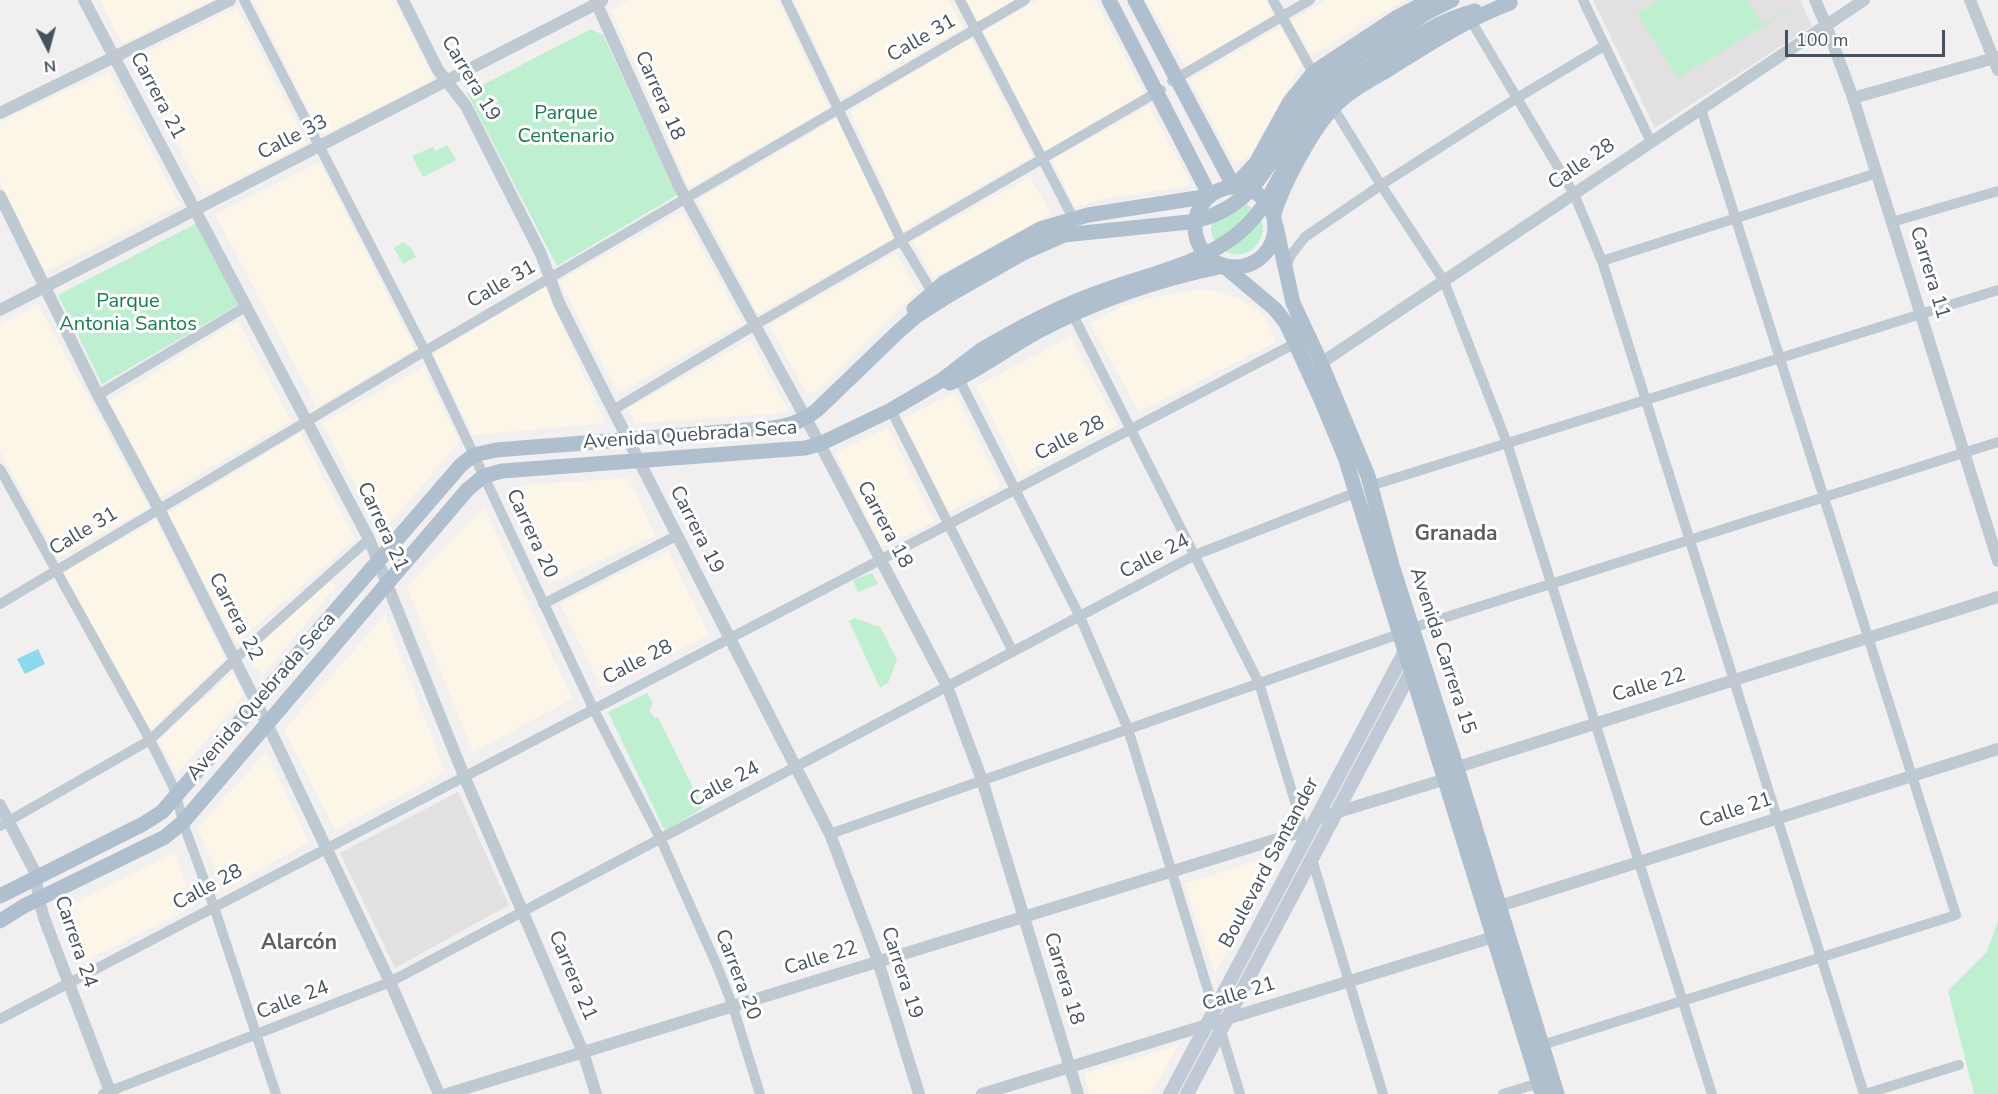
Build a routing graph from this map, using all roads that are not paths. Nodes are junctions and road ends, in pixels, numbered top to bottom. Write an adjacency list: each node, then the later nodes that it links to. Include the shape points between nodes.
1 (84, 0): 25 (street, Carrera 21)
2 (230, 0): 25 (street)
3 (244, 0): 39 (street, Carrera 20)
4 (404, 0): 30 (street, Carrera 19)
5 (786, 0): 35 (street)
6 (960, 0): 23 (street)
7 (1025, 0): 23 (street, Calle 31)
8 (1109, 0): 31 (main road)
9 (1135, 0): 29 (main road)
10 (1273, 0): 20 (street)
11 (1310, 0): 20 (street)
12 (1430, 0): 28 (main road)
13 (1449, 0): 27 (main road, Avenida Quebrada Seca, via 1426,13)
14 (1583, 0): 24 (street)
15 (1815, 0): 22 (street, Carrera 11)
16 (1864, 0): 22 (street, Calle 28)
17 (1970, 0): 26 (street)
18 (598, 1): 30 (street, Calle 33); 48 (street, Carrera 18)
19 (1516, 1): 21 (main road)
20 (1282, 17): 28 (street); 29 (street)
21 (1469, 17): 27 (main road, Avenida Quebrada Seca, via 1425,31); 32 (street); 34 (main road)
22 (1827, 25): 33 (street, Carrera 11); 36 (street, Calle 28)
23 (975, 29): 35 (street, Calle 31); 40 (street)
24 (1604, 46): 32 (street); 38 (street)
25 (114, 57): 37 (street); 49 (street, Carrera 21)
26 (1997, 62): 33 (street)
27 (1364, 63): 62 (main road, Avenida Quebrada Seca, bridge, via 1334,74 1309,97 1263,175 1234,206 1190,222 1064,236); 76 (main road, Avenida Quebrada Seca, bridge, via 1314,113 1259,210 1227,242 1192,260 1107,289 1016,329)
28 (1313, 73): 43 (main road, via 1289,103 1256,163)
29 (1175, 80): 43 (main road)
30 (447, 82): 39 (street, Calle 33); 58 (street, Carrera 19, via 466,106)
31 (1159, 91): 40 (street); 47 (main road)
32 (1517, 98): 42 (street); 45 (street)
33 (1853, 98): 41 (street, Carrera 11)
34 (1334, 107): 42 (street); 52 (main road, via 1316,130 1281,196)
35 (838, 109): 48 (street, Calle 31); 54 (street)
36 (1701, 109): 38 (street, Calle 28); 51 (street)
37 (0, 113)
38 (1651, 142): 45 (street, Calle 28)
39 (320, 147): 49 (street, Calle 33); 69 (street, Carrera 20)
40 (1042, 159): 50 (street); 54 (street)
41 (1877, 173): 51 (street); 53 (street, Carrera 11)
42 (1381, 185): 57 (street, via 1305,237); 59 (street)
43 (1234, 187): 47 (main road); 52 (main road, via 1246,188 1268,202)
44 (1998, 191): 53 (street)
45 (1574, 194): 55 (street); 59 (street, Calle 28)
46 (0, 196): 60 (street, Carrera 22)
47 (1210, 196): 50 (main road); 56 (main road, via 1197,213 1195,234 1205,255)
48 (686, 198): 58 (street, Calle 31); 67 (street, Carrera 18)
49 (196, 210): 60 (street, Calle 33); 63 (street, Carrera 21)
50 (1073, 218): 62 (main road, via 1027,235 945,282)
51 (1737, 218): 55 (street); 70 (street)
52 (1275, 220): 56 (main road, via 1275,239 1260,260 1237,268); 57 (main road, Avenida Carrera 15)
53 (1892, 222): 65 (street, Carrera 11)
54 (901, 240): 62 (street); 67 (street)
55 (1602, 261): 74 (street)
56 (1224, 266): 66 (main road, via 1161,282); 68 (main road, Avenida Carrera 15, via 1275,309)
57 (1285, 269): 71 (main road, Avenida Carrera 15, via 1293,303)
58 (550, 278): 69 (street, Calle 31); 75 (street, Carrera 19)
59 (1444, 281): 71 (street, Calle 28); 83 (street)
60 (45, 288): 64 (street, Calle 33); 73 (street, Carrera 22)
61 (1998, 290): 65 (street, Calle 24)
62 (940, 296): 77 (main road, Avenida Quebrada Seca, via 915,307 884,345)
63 (247, 306): 73 (street); 78 (street, Carrera 21)
64 (0, 310)
65 (1921, 314): 70 (street, Calle 24); 84 (street, Carrera 11)
66 (1073, 315): 72 (main road); 79 (street)
67 (755, 325): 75 (street); 77 (street, Carrera 18)
68 (1296, 343): 79 (street, Calle 28); 90 (main road, Avenida Carrera 15)
69 (425, 351): 78 (street, Calle 31); 85 (street, Carrera 20)
70 (1781, 358): 74 (street, Calle 24); 91 (street)
71 (1321, 363): 90 (main road, Avenida Carrera 15, via 1357,448)
72 (959, 379): 76 (main road); 89 (street)
73 (98, 395): 92 (street, Carrera 22)
74 (1645, 400): 83 (street, Calle 24); 96 (street)
75 (613, 410): 80 (street, Carrera 19)
76 (891, 410): 82 (main road, Avenida Quebrada Seca); 93 (street)
77 (806, 418): 80 (main road, Avenida Quebrada Seca, via 772,429); 82 (street, Carrera 18)
78 (308, 421): 92 (street, Calle 31); 95 (street, Carrera 21)
79 (1131, 429): 89 (street, Calle 28); 97 (street)
80 (628, 440): 85 (main road, Avenida Quebrada Seca); 86 (street, Carrera 19)
81 (1998, 442): 84 (street)
82 (819, 444): 86 (main road, Avenida Quebrada Seca, via 795,450); 98 (street, Carrera 18)
83 (1507, 444): 90 (street, Calle 24); 103 (street)
84 (1964, 453): 91 (street); 99 (street, Carrera 11)
85 (474, 455): 88 (street, Carrera 20); 100 (main road, Avenida Quebrada Seca)
86 (639, 461): 88 (main road, Avenida Quebrada Seca, via 502,471); 94 (street, Carrera 19)
87 (0, 469): 101 (street)
88 (484, 476): 102 (main road, Avenida Quebrada Seca, via 468,489); 106 (street, Carrera 20)
89 (1015, 489): 93 (street, Calle 28); 107 (street)
90 (1364, 489): 97 (street, Calle 24); 108 (main road, Avenida Carrera 15, via 1388,553)
91 (1825, 497): 96 (street); 110 (street)
92 (159, 509): 101 (street, Calle 31); 114 (street, Carrera 22)
93 (948, 524): 98 (street, Calle 28); 112 (street)
94 (676, 536): 106 (street); 109 (street, Carrera 19)
95 (369, 539): 100 (street, Carrera 21); 114 (street)
96 (1689, 540): 103 (street); 116 (street)
97 (1195, 555): 107 (street, Calle 24); 117 (street)
98 (880, 559): 109 (street, Calle 28); 118 (street, Carrera 18)
99 (1998, 561)
100 (378, 562): 102 (street, Carrera 21); 119 (main road, Avenida Quebrada Seca)
101 (55, 570): 105 (street, Calle 31); 124 (street)
102 (387, 583): 121 (main road, Avenida Quebrada Seca); 128 (street, Carrera 21)
103 (1551, 584): 108 (street); 122 (street)
104 (1998, 597): 110 (street, Calle 22)
105 (0, 604)
106 (543, 604): 120 (street, Carrera 20)
107 (1080, 617): 112 (street, Calle 24); 123 (street)
108 (1406, 631): 111 (main road, Avenida Carrera 15); 113 (main road, Avenida Carrera 15); 117 (street)
109 (729, 638): 120 (street, Calle 28); 126 (street, Carrera 19)
110 (1869, 638): 116 (street, Calle 22); 129 (street)
111 (1405, 651): 115 (main road, Avenida Carrera 15); 138 (main road, Boulevard Santander)
112 (1013, 652): 118 (street, Calle 24)
113 (1420, 653): 115 (main road, Boulevard Santander); 127 (main road, Avenida Carrera 15)
114 (235, 659): 119 (street, Carrera 22); 124 (street)
115 (1411, 671): 130 (main road, Avenida Carrera 15); 134 (main road, Boulevard Santander)
116 (1733, 680): 122 (street, Calle 22); 135 (street)
117 (1259, 682): 123 (street); 138 (street)
118 (947, 686): 126 (street, Calle 24); 131 (street, Carrera 18)
119 (256, 703): 121 (street, Carrera 22); 132 (main road, Avenida Quebrada Seca)
120 (593, 708): 128 (street, Calle 28); 140 (street, Carrera 20)
121 (266, 723): 136 (main road, Avenida Quebrada Seca); 141 (street, Carrera 22)
122 (1595, 723): 127 (street, Calle 22); 143 (street)
123 (1128, 729): 131 (street); 144 (street)
124 (150, 740): 132 (street); 137 (street)
125 (1998, 748): 129 (street, Calle 21)
126 (796, 767): 139 (street, Carrera 19); 140 (street, Calle 24)
127 (1457, 767): 130 (street, Calle 22); 150 (main road, Avenida Carrera 15)
128 (464, 776): 141 (street, Calle 28); 152 (street, Carrera 21)
129 (1912, 776): 135 (street, Calle 21); 156 (street, via 1956,915)
130 (1446, 779): 134 (street, Calle 22); 150 (main road, Avenida Carrera 15)
131 (982, 780): 139 (street); 153 (street, Carrera 18)
132 (176, 796): 136 (street); 145 (main road, Avenida Quebrada Seca, via 153,818)
133 (0, 805): 137 (street, Carrera 24)
134 (1336, 812): 138 (street, Calle 22); 142 (main road, Boulevard Santander)
135 (1777, 819): 143 (street, Calle 21); 156 (street)
136 (183, 822): 147 (main road, Avenida Quebrada Seca, via 165,837); 149 (street)
137 (4, 824): 145 (street, Carrera 24, via 33,867)
138 (1308, 829): 142 (street); 144 (street, Calle 22); 164 (main road, Boulevard Santander)
139 (830, 834): 157 (street, Carrera 19)
140 (661, 840): 152 (street, Calle 24); 162 (street, Carrera 20)
141 (326, 848): 149 (street, Calle 28); 159 (street, Carrera 22)
142 (1312, 859): 158 (street); 164 (main road, Boulevard Santander)
143 (1639, 862): 150 (street, Calle 21); 161 (street)
144 (1172, 871): 153 (street, Calle 22); 164 (street)
145 (36, 878): 146 (main road, Avenida Quebrada Seca); 147 (street, Carrera 24)
146 (0, 896)
147 (39, 900): 148 (main road, Avenida Quebrada Seca); 160 (street, Carrera 24)
148 (24, 906): 151 (main road); 154 (main road, Avenida Quebrada Seca)
149 (214, 907): 160 (street, Calle 28); 165 (street)
150 (1493, 908): 155 (main road, Avenida Carrera 15)
151 (0, 912)
152 (523, 912): 159 (street, Calle 24); 167 (street, Carrera 21)
153 (1024, 917): 157 (street, Calle 22); 169 (street, Carrera 18)
154 (0, 921)
155 (1501, 934): 158 (street, Calle 21); 166 (main road, Avenida Carrera 15); 170 (main road, Avenida Carrera 15)
156 (1821, 958): 161 (street); 187 (street)
157 (878, 962): 162 (street, Calle 22); 177 (street, Carrera 19)
158 (1348, 981): 164 (street, Calle 21); 183 (street)
159 (390, 982): 165 (street, Calle 24); 173 (street, Carrera 22)
160 (69, 983): 163 (street, Calle 28); 171 (street, Carrera 24)
161 (1683, 1001): 166 (street); 186 (street)
162 (733, 1006): 167 (street, Calle 22); 176 (street, Carrera 20)
163 (0, 1019)
164 (1217, 1021): 169 (street, Calle 21); 180 (main road, Boulevard Santander); 181 (main road, Boulevard Santander); 182 (street)
165 (255, 1035): 171 (street, Calle 24); 172 (street)
166 (1542, 1045): 185 (main road, Avenida Carrera 15)
167 (583, 1052): 174 (street, Calle 22); 175 (street, Carrera 21)
168 (1959, 1065): 187 (street)
169 (1069, 1067): 178 (street, Calle 21); 179 (street, Carrera 18)
170 (1540, 1088): 184 (street)
171 (108, 1093)
172 (276, 1094)
173 (439, 1094)
174 (447, 1094)
175 (596, 1094)
176 (760, 1094)
177 (919, 1094)
178 (982, 1094)
179 (1078, 1094)
180 (1170, 1094)
181 (1187, 1094)
182 (1240, 1094)
183 (1383, 1094)
184 (1503, 1094)
185 (1557, 1094)
186 (1712, 1094)
187 (1864, 1094)

